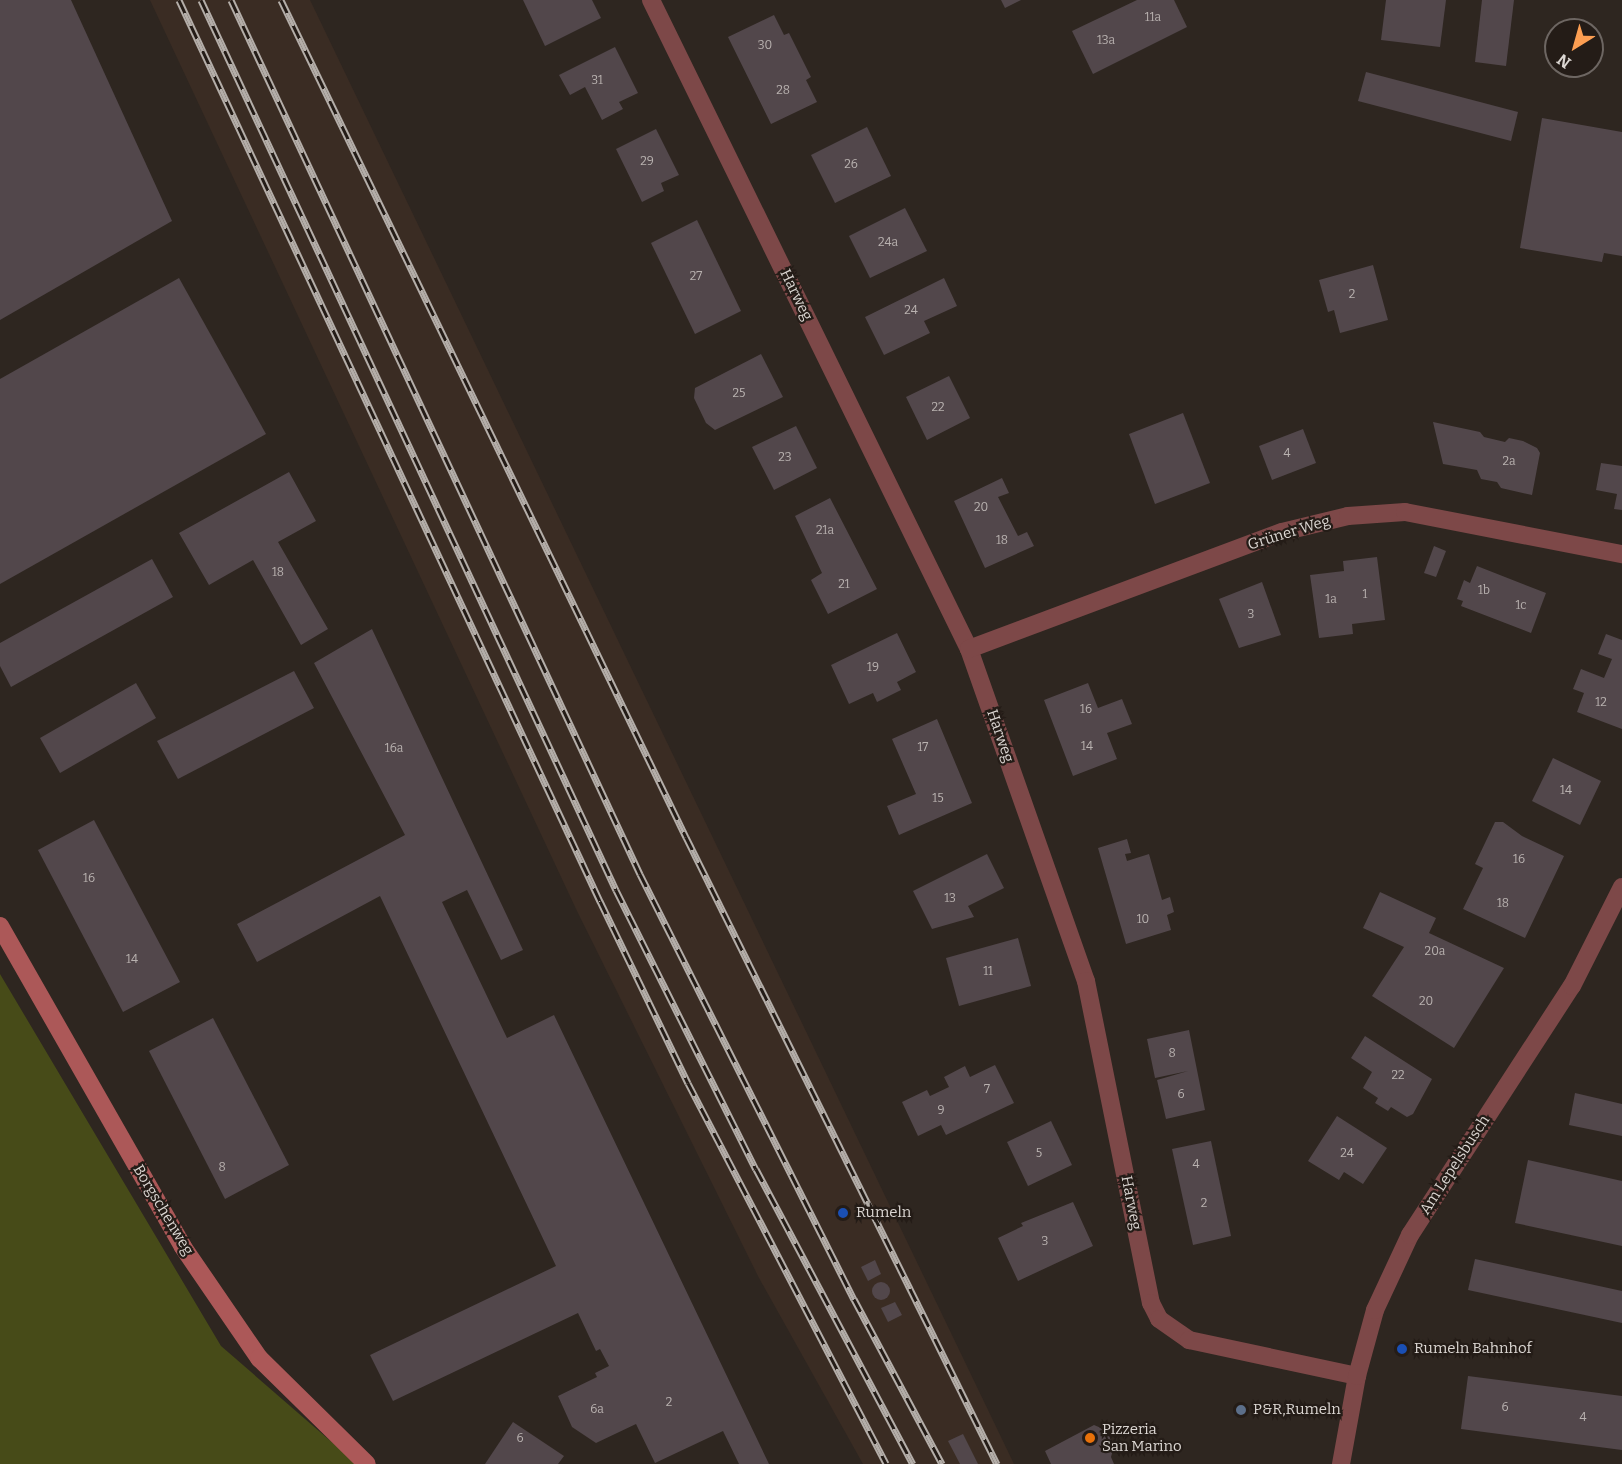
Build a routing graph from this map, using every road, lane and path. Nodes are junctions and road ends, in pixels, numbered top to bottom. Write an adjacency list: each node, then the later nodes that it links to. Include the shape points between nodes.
1 (651, 0): 3 (street, Harweg)
2 (1622, 554): 3 (street, Grüner Weg, via 1405,512 1348,516 1282,532)
3 (969, 649): 6 (street, Harweg, via 1086,981 1151,1303 1159,1319 1189,1340)
4 (1622, 887): 6 (street, Am Lepelsbusch, via 1572,986 1410,1235 1375,1310)
5 (0, 926): 7 (main road, Borgschenweg, via 190,1257 260,1358)
6 (1357, 1376): 8 (street, Am Lepelsbusch)
7 (367, 1464)
8 (1341, 1464)

